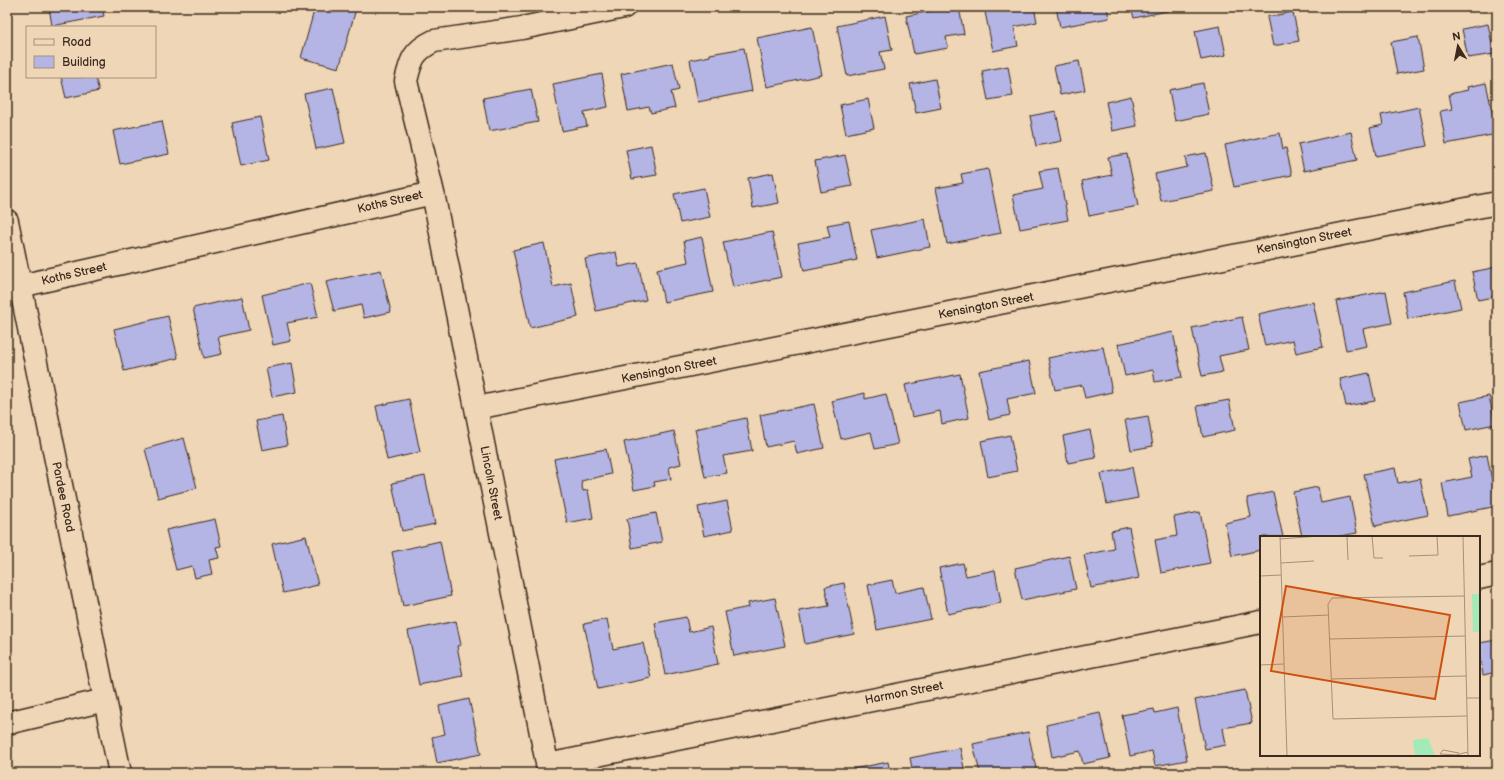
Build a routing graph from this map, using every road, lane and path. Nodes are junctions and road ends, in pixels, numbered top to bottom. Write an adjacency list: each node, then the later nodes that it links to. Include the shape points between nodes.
1 (624, 7): 2 (street, Koths Street, via 522,28 434,41 413,56 406,81)
2 (433, 193): 5 (street, Koths Street); 6 (street, Lincoln Street)
3 (1497, 203): 6 (street, Kensington Street)
4 (7, 221): 5 (street, Pardee Road)
5 (20, 286): 10 (street, Pardee Road)
6 (476, 408): 12 (street, Lincoln Street)
7 (1497, 574): 8 (street)
8 (1480, 578)
9 (1260, 622): 12 (street, Harmon Street)
10 (105, 700): 11 (street); 13 (street, Pardee Road)
11 (7, 723)
12 (548, 769)
13 (120, 773)

